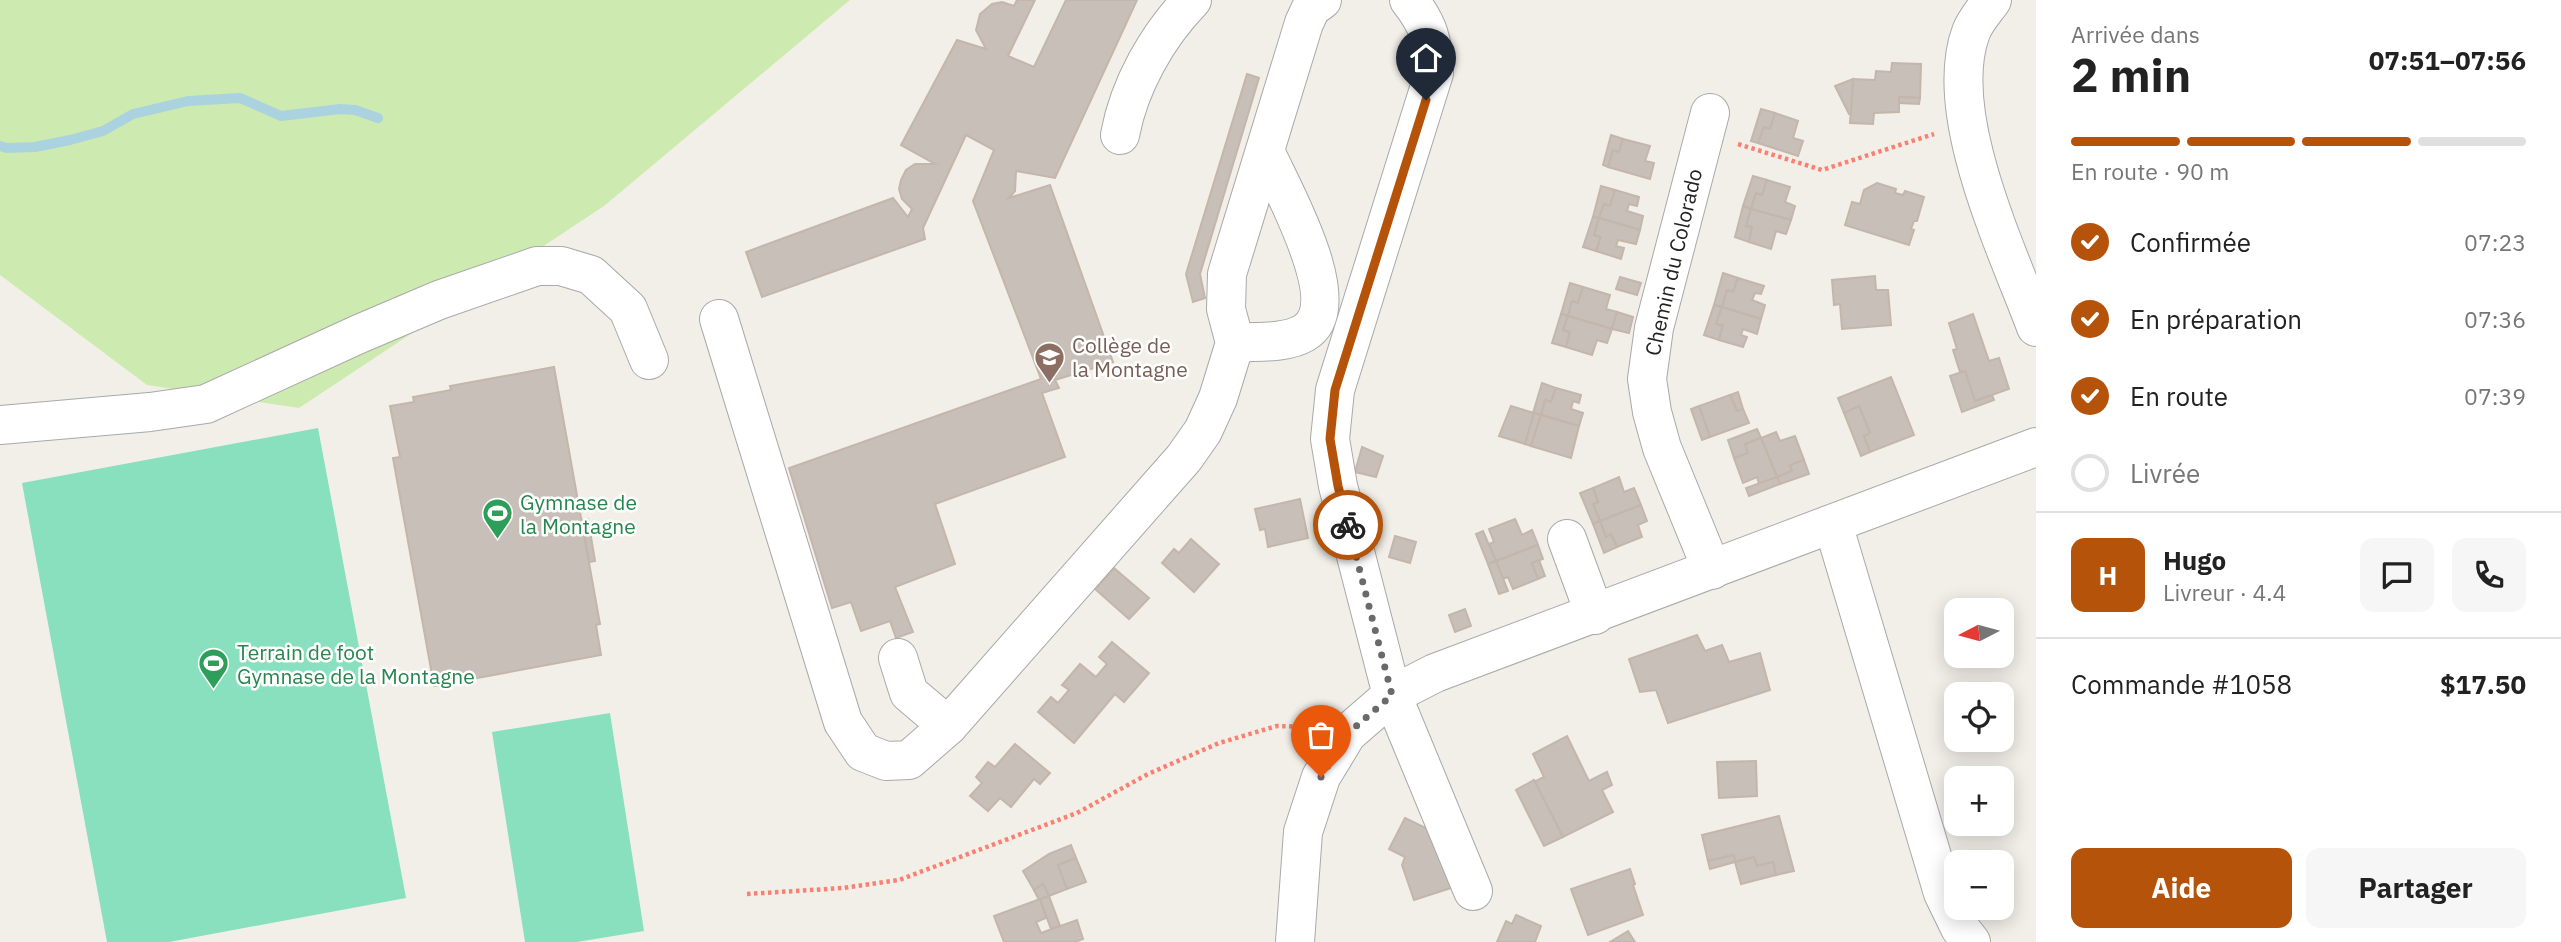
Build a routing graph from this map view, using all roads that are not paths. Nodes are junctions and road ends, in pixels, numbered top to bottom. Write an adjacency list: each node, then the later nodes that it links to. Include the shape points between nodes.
1 (1192, 0): 6 (street, via 1143,67)
2 (1322, 0): 7 (street, via 1311,8 1304,23)
3 (1409, 0): 19 (street, via 1424,19 1433,46 1434,73 1335,390 1330,439)
4 (1992, 0): 9 (street, via 1971,31 1962,101 1983,184)
5 (1707, 123): 16 (street, Chemin du Colorado, via 1654,328 1647,380 1662,448)
6 (1119, 135)
7 (1266, 152): 10 (street, via 1227,274 1226,309); 10 (street, via 1311,254 1321,297 1316,318 1306,332 1280,340)
8 (719, 319): 20 (street, via 842,722 863,751 886,761 909,760)
9 (2036, 327)
10 (1235, 343): 20 (street, via 1213,409 1184,458)
11 (649, 360): 12 (street, via 628,309 592,275 561,265 537,266 439,300 206,404)
12 (0, 425)
13 (2036, 447): 14 (street)
14 (1833, 524): 16 (street); 23 (street, via 1943,893)
15 (1567, 539): 17 (street)
16 (1712, 570): 17 (street)
17 (1595, 615): 19 (street, via 1435,673)
18 (898, 658): 20 (street, via 909,693)
19 (1392, 695): 21 (street); 22 (street, via 1347,734 1321,777 1303,832)
20 (948, 726)
21 (1473, 891)
22 (1295, 942)
23 (1971, 942)

